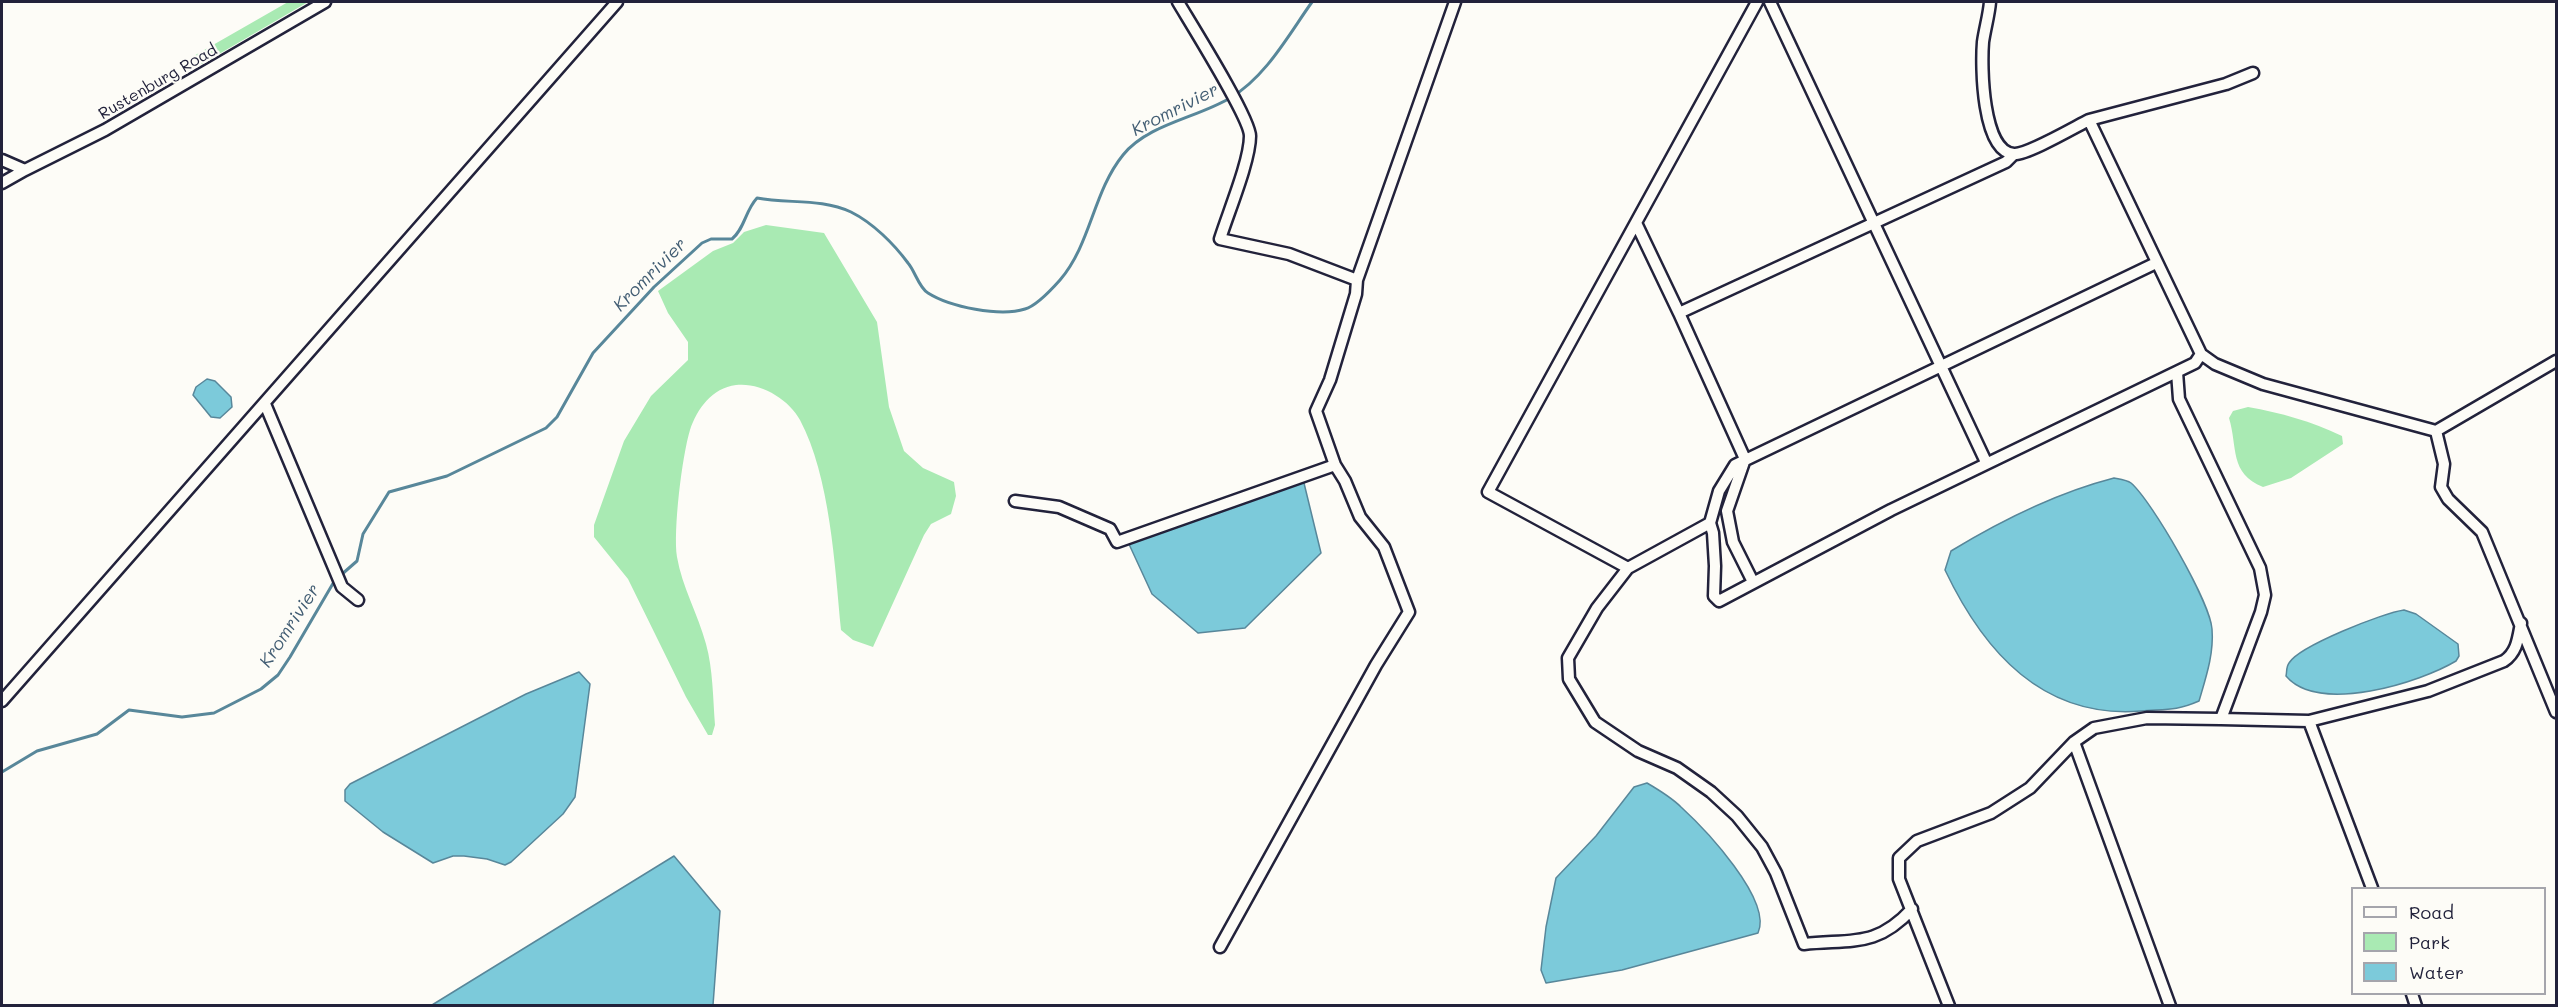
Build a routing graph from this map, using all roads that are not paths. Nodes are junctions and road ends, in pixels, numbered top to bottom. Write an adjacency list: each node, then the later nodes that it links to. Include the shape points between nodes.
1 (326, 2): 12 (street, Rustenburg Road, via 105,130)
2 (617, 2): 23 (street)
3 (1178, 2): 17 (street, via 1241,111 1250,137 1220,238 1289,254)
4 (1455, 2): 17 (street)
5 (1757, 2): 14 (street)
6 (1770, 2): 15 (street)
7 (1990, 2): 10 (street, via 1982,63 1987,109 1999,145)
8 (2253, 73): 9 (street, via 2226,84)
9 (2089, 120): 10 (street); 16 (street)
10 (2014, 154): 15 (street, via 2006,162)
11 (2, 160): 12 (street)
12 (25, 170): 13 (street, Rustenburg Road)
13 (2, 183)
14 (1636, 223): 18 (street); 30 (street, via 1488,492)
15 (1874, 224): 18 (street); 21 (street)
16 (2156, 263): 19 (street); 21 (street)
17 (1357, 280): 27 (street, via 1330,380 1316,411)
18 (1679, 313): 25 (street)
19 (2201, 354): 22 (street); 24 (street, via 2263,384)
20 (2556, 361): 24 (street)
21 (1939, 365): 25 (street); 26 (street)
22 (2177, 372): 26 (street); 38 (street, via 2180,399 2264,583 2261,612)
23 (266, 404): 32 (street, via 342,587); 36 (street)
24 (2436, 430): 33 (street, via 2444,464 2441,488 2482,532)
25 (1744, 459): 29 (street, via 1726,476); 31 (street, via 1727,511 1732,542)
26 (1986, 462): 31 (street)
27 (1335, 465): 28 (street, via 1117,542 1110,529 1059,507); 43 (street, via 1360,517 1384,547 1409,612 1376,664)
28 (1016, 501)
29 (1710, 524): 30 (street); 31 (street, via 1714,596 1719,601)
30 (1628, 568): 42 (street, via 1597,608 1568,658 1569,679 1595,722 1638,751 1677,768 1737,816 1762,847 1804,944 1855,942 1881,935)
31 (1753, 582)
32 (358, 600)
33 (2521, 623): 34 (street); 35 (street)
34 (2512, 655): 35 (street); 39 (street, via 2428,691)
35 (2533, 655): 37 (street)
36 (2, 701)
37 (2556, 712)
38 (2221, 720): 39 (street); 40 (street, via 2147,718 2106,724)
39 (2309, 721): 41 (street)
40 (2074, 742): 42 (street, via 2030,788 1991,813 1917,841 1899,858 1899,879); 45 (street)
41 (2372, 887)
42 (1912, 909): 44 (street)
43 (1220, 947)
44 (1949, 1005)
45 (2170, 1005)

